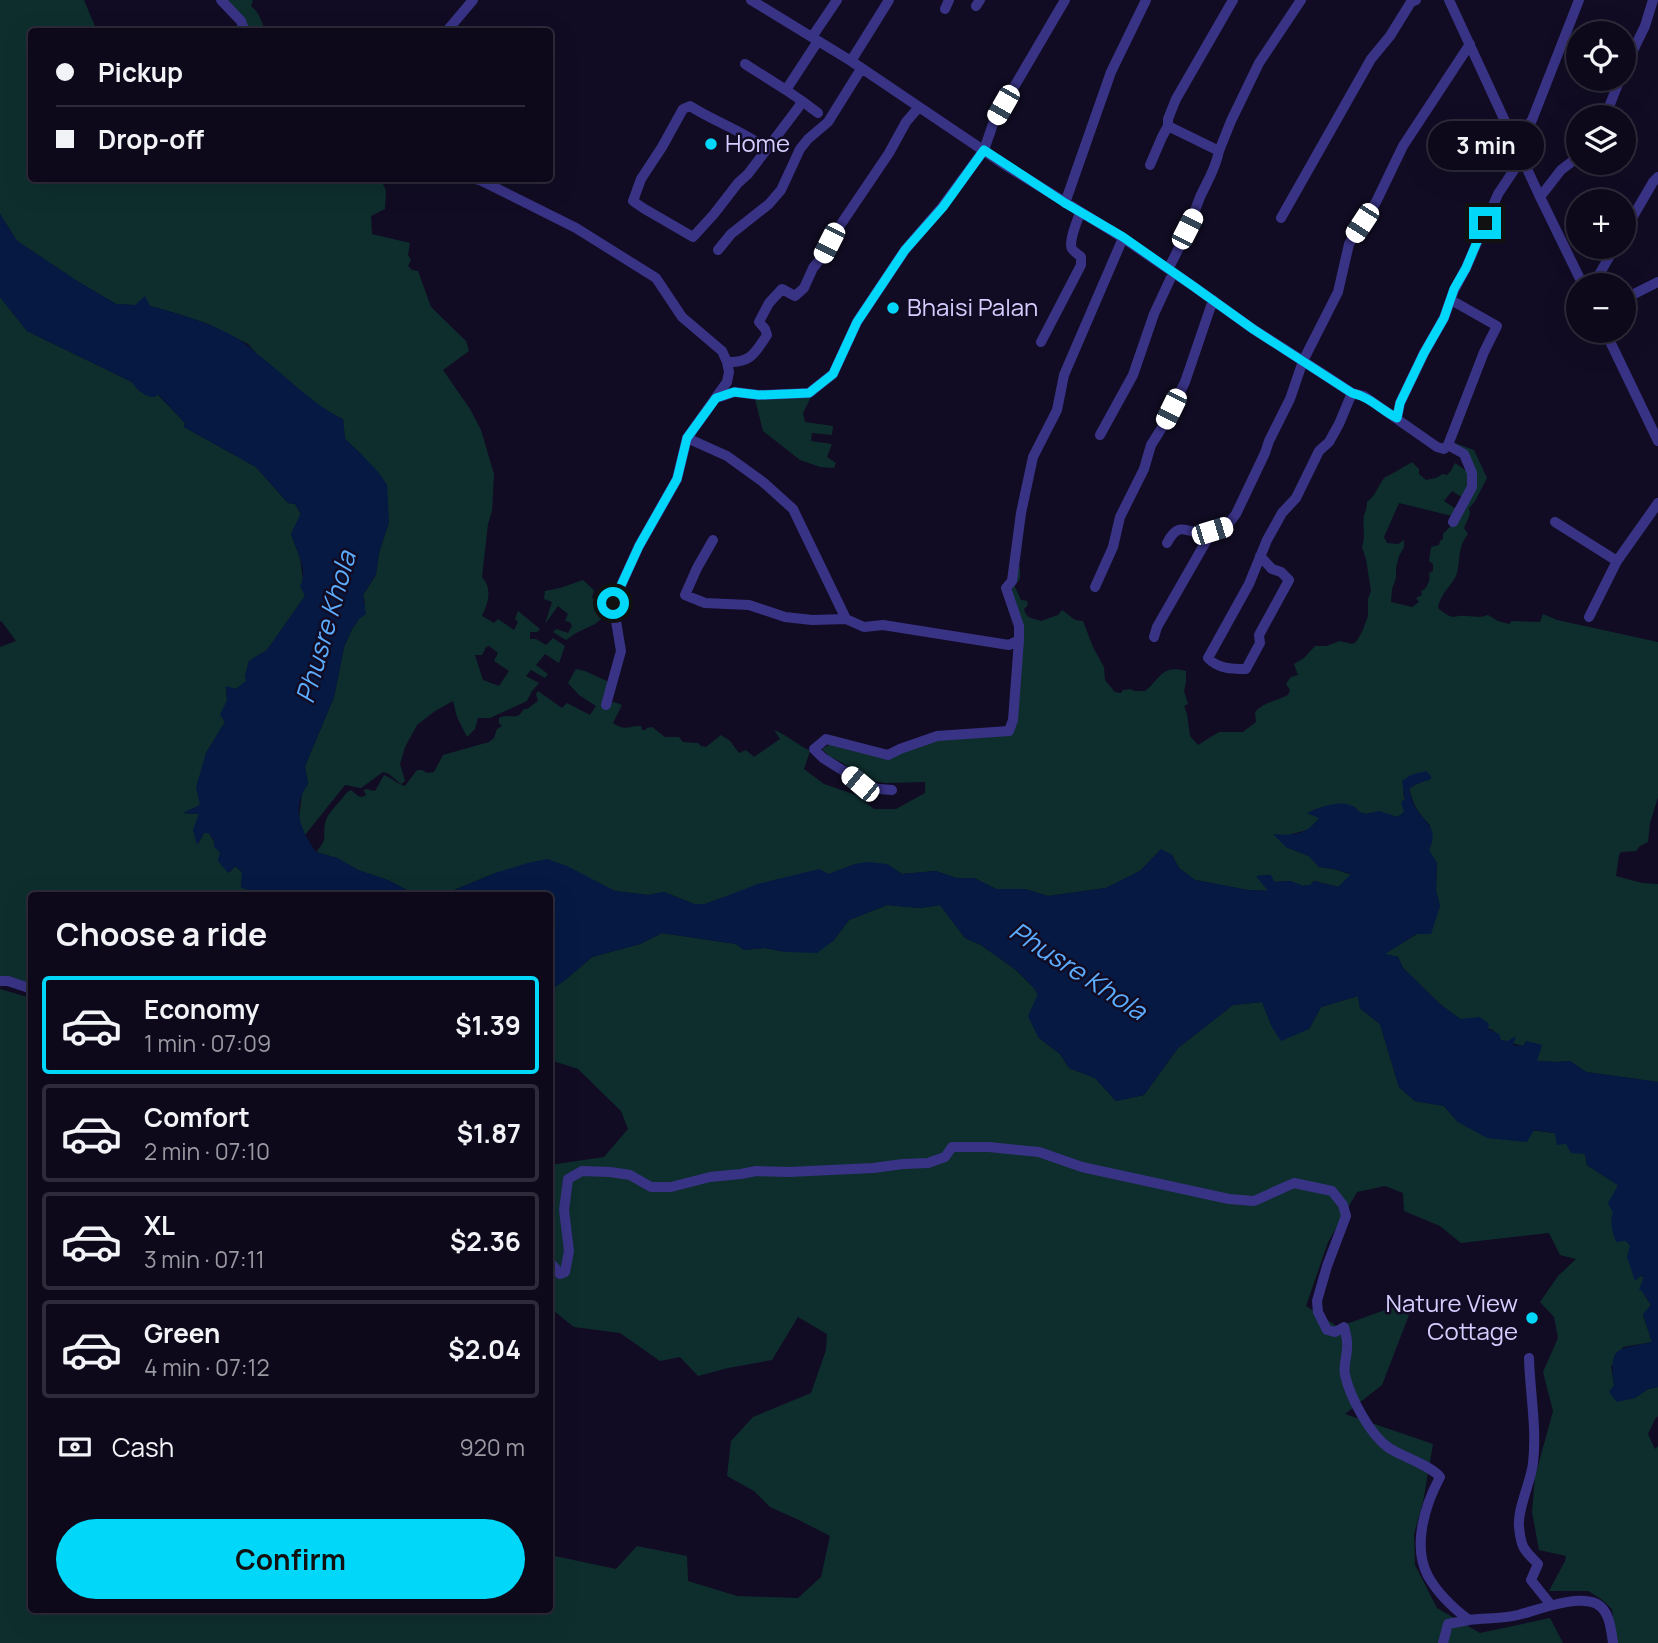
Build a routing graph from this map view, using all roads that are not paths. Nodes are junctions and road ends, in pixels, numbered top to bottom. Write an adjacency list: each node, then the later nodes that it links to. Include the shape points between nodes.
1 (221, 0): 15 (street)
2 (473, 0): 16 (street)
3 (751, 0): 14 (street)
4 (837, 0): 17 (street)
5 (889, 0): 20 (street)
6 (1065, 0): 30 (street, via 994,121)
7 (1146, 0): 38 (street, via 1111,72)
8 (1233, 0): 27 (street, via 1176,99)
9 (1301, 0): 31 (street, via 1259,63)
10 (1416, 0): 41 (street, via 1371,59)
11 (1449, 0): 18 (street)
12 (1579, 0): 28 (street, via 1532,120)
13 (1653, 0): 19 (street)
14 (766, 4): 17 (street)
15 (244, 28)
16 (449, 28)
17 (815, 39): 20 (street); 23 (street)
18 (1470, 44): 28 (street); 52 (street, via 1404,146 1349,244 1338,292)
19 (1636, 44)
20 (851, 61): 22 (street)
21 (745, 64): 23 (street)
22 (861, 69): 25 (street); 43 (street, via 828,122 800,149 781,190)
23 (786, 90): 24 (street)
24 (802, 101): 26 (street); 29 (street)
25 (919, 107): 30 (street); 53 (street, via 804,288 795,296 782,289 769,303 759,323 766,335 758,351 741,363)
26 (818, 113)
27 (1168, 125): 31 (street); 33 (street)
28 (1516, 144): 32 (street)
29 (767, 149): 29 (street, via 693,237 634,201 641,179 683,108 690,106)
30 (984, 150): 38 (street); 55 (street, via 898,260 857,322 833,374 809,393 734,392)
31 (1219, 151): 44 (street)
32 (1522, 158): 37 (street); 49 (street, via 1498,194)
33 (1150, 165)
34 (1566, 166): 37 (street)
35 (1658, 177): 40 (street)
36 (484, 182): 53 (street, via 576,228 656,278 682,317 722,351)
37 (1540, 197): 45 (street)
38 (1065, 203): 39 (street)
39 (1080, 212): 42 (street); 50 (street, via 1070,245 1081,257 1081,265)
40 (1636, 212)
41 (1281, 218)
42 (1123, 237): 44 (street); 73 (street, via 1064,375 1057,410 1033,457 1012,580 1006,588)
43 (718, 250)
44 (1170, 271): 48 (street); 57 (street, via 1133,375)
45 (1577, 273)
46 (1658, 282): 47 (street)
47 (1636, 293)
48 (1213, 300): 52 (street); 69 (street, via 1185,382 1151,445)
49 (1451, 300): 56 (street, via 1400,403); 60 (street, via 1497,326)
50 (1041, 342)
51 (1611, 343): 59 (street)
52 (1303, 361): 54 (street); 64 (street, via 1236,514 1226,527)
53 (727, 362): 55 (street, via 727,382)
54 (1352, 393): 56 (street); 67 (street, via 1329,442 1282,513)
55 (716, 398): 58 (street)
56 (1397, 418): 60 (street, via 1437,447 1444,449)
57 (1100, 435)
58 (687, 438): 71 (street, via 727,456 793,509); 74 (street, via 677,479 613,603 621,651)
59 (1658, 442)
60 (1448, 444): 62 (street, via 1464,454 1472,473 1472,487)
61 (1658, 503): 68 (street)
62 (1453, 522)
63 (1555, 522): 68 (street)
64 (1212, 531): 66 (street, via 1204,536 1179,529); 72 (street)
65 (713, 540): 71 (street, via 685,595 705,603 748,606 785,617)
66 (1167, 543)
67 (1261, 556): 67 (street, via 1208,658 1214,665 1246,669 1289,580)
68 (1617, 561): 70 (street)
69 (1096, 587)
70 (1589, 617)
71 (846, 619): 73 (street, via 864,627 883,625 1009,646)
72 (1154, 637)
73 (1019, 640): 75 (street, via 1009,731 937,736 888,755 826,739 814,748 860,784)
74 (606, 705)
75 (892, 790)
76 (0, 981): 77 (street)
77 (28, 988)
78 (553, 1266): 81 (street, via 560,1274 565,1272 568,1179 582,1171 610,1171 630,1175 651,1187 671,1187 756,1171 928,1163 946,1157 952,1147 973,1147 1040,1152 1082,1167 1228,1199 1254,1201 1294,1183 1332,1191 1346,1216 1327,1266 1318,1312 1326,1330 1344,1327 1348,1346 1344,1373 1372,1431 1387,1447 1440,1477 1421,1530 1423,1559 1427,1575 1449,1604)
79 (1529, 1358): 80 (street, via 1533,1464 1518,1523 1522,1547 1538,1564 1531,1580)
80 (1552, 1605): 81 (street, via 1517,1615); 83 (street, via 1582,1600 1598,1605 1606,1614)
81 (1469, 1620): 82 (street, via 1448,1625)
82 (1443, 1643)
83 (1613, 1643)

